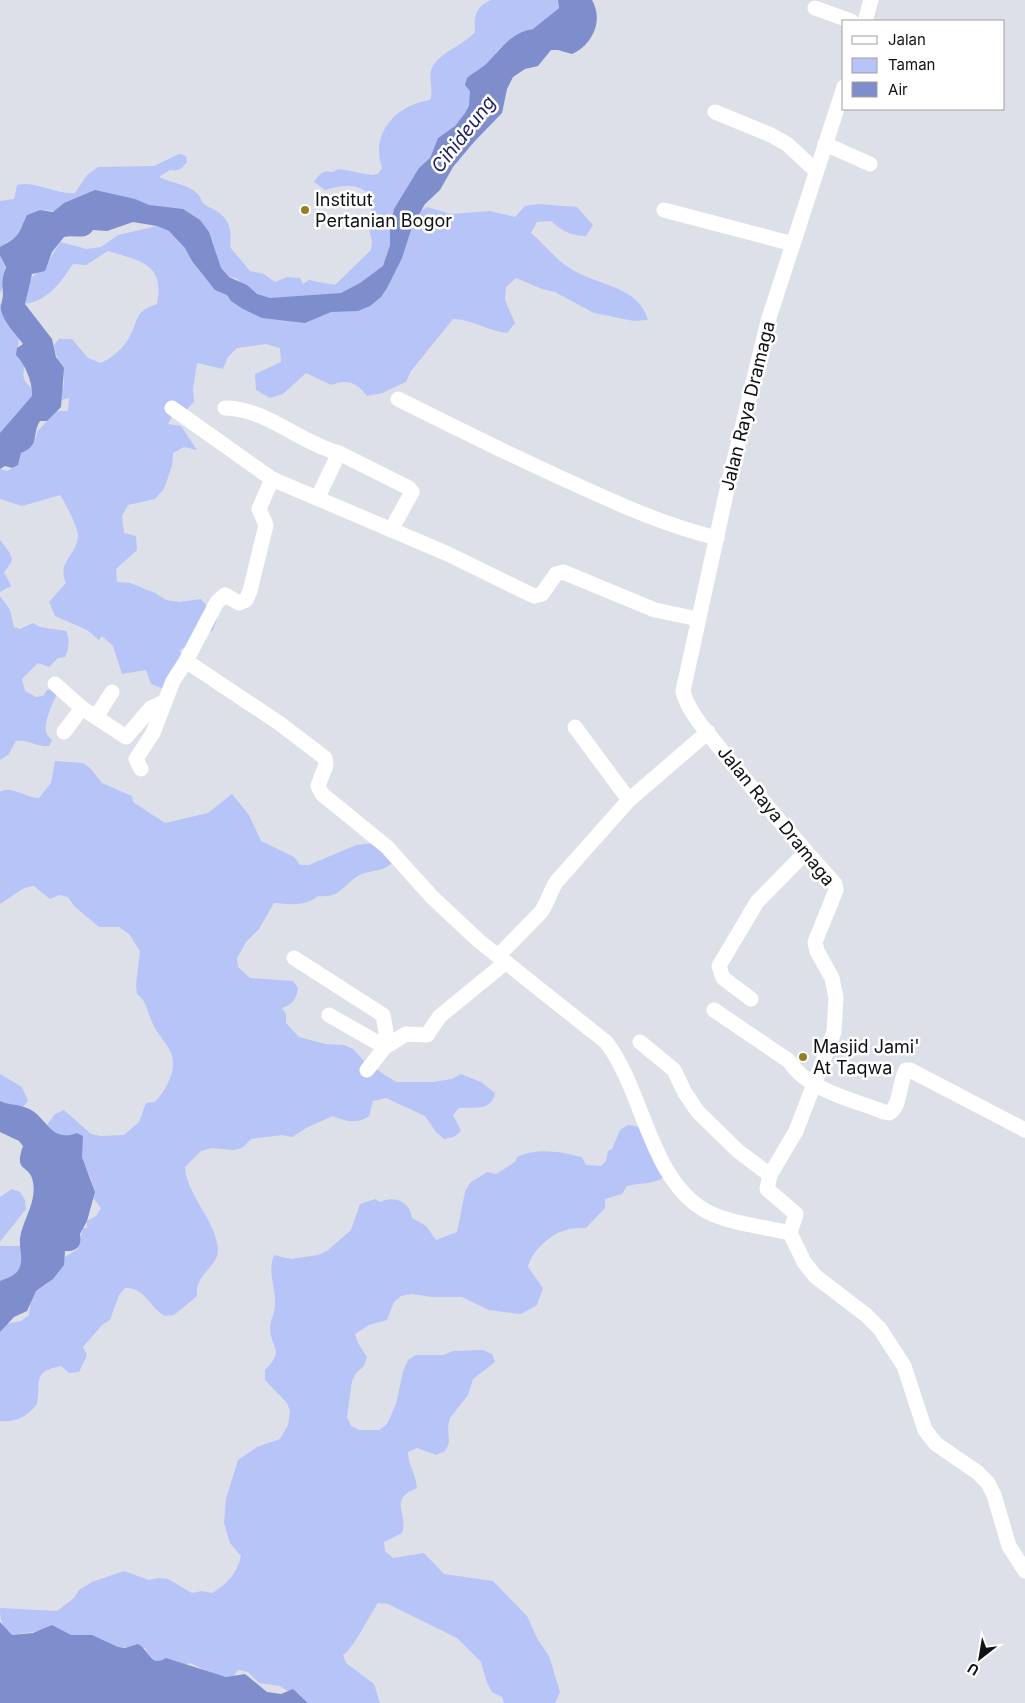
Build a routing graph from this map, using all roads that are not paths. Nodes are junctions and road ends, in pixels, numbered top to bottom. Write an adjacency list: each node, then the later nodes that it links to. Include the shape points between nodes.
1 (871, 0): 4 (street)
2 (815, 8): 3 (street)
3 (848, 20)
4 (865, 20)
5 (842, 93): 7 (street, Jalan Raya Dramaga)
6 (716, 112): 9 (street, via 787,144)
7 (825, 144): 8 (street); 9 (street, Jalan Raya Dramaga)
8 (870, 164)
9 (816, 171): 11 (street, Jalan Raya Dramaga)
10 (664, 210): 11 (street)
11 (793, 244): 19 (street, Jalan Raya Dramaga, via 768,321)
12 (398, 399): 19 (street, via 498,450 634,511 681,529)
13 (172, 408): 16 (street)
14 (225, 408): 15 (street, via 270,420 311,444)
15 (339, 453): 17 (street); 18 (street, via 410,488 412,492)
16 (272, 479): 17 (street); 21 (street, via 258,509 266,525 246,600 239,603 225,595 217,602)
17 (318, 497): 18 (street)
18 (391, 530): 20 (street, via 534,596 542,594 556,574 563,572 655,610)
19 (718, 538): 20 (street, Jalan Raya Dramaga)
20 (698, 619): 29 (street, Jalan Raya Dramaga, via 683,691 688,705)
21 (186, 661): 24 (street); 34 (street, via 319,752 326,765 319,781 322,794 387,847 456,920)
22 (55, 684): 25 (street)
23 (112, 692): 26 (street)
24 (164, 702): 26 (street, via 151,708 126,737); 30 (street, via 153,733 136,759)
25 (82, 708): 26 (street); 28 (street)
26 (96, 717)
27 (575, 727): 31 (street)
28 (64, 732)
29 (708, 732): 31 (street); 32 (street, Jalan Raya Dramaga)
30 (141, 769)
31 (629, 800): 34 (street, via 557,881 541,912)
32 (806, 852): 35 (street, via 757,902 719,966 723,978); 41 (street, Jalan Raya Dramaga, via 835,884 836,890 815,942 832,978 836,1018 834,1032)
33 (294, 958): 39 (street, via 383,1015)
34 (502, 959): 39 (street, via 440,1016 427,1035 406,1034); 44 (street, via 606,1042 620,1063 667,1170 691,1201 707,1212)
35 (751, 999)
36 (714, 1010): 41 (street, via 788,1060 794,1070)
37 (329, 1015): 39 (street)
38 (640, 1042): 43 (street, via 674,1070 698,1112 738,1151)
39 (385, 1047): 40 (street)
40 (367, 1070)
41 (813, 1084): 42 (street, via 889,1113 895,1108 903,1074 910,1070); 43 (street, Jalan Raya Dramaga, via 796,1131)
42 (1025, 1130)
43 (770, 1175): 44 (street, via 767,1189 796,1214)
44 (790, 1233): 45 (street, via 815,1276 866,1315 894,1349 912,1385 925,1430 936,1444 988,1482 1009,1546)
45 (1025, 1571)

